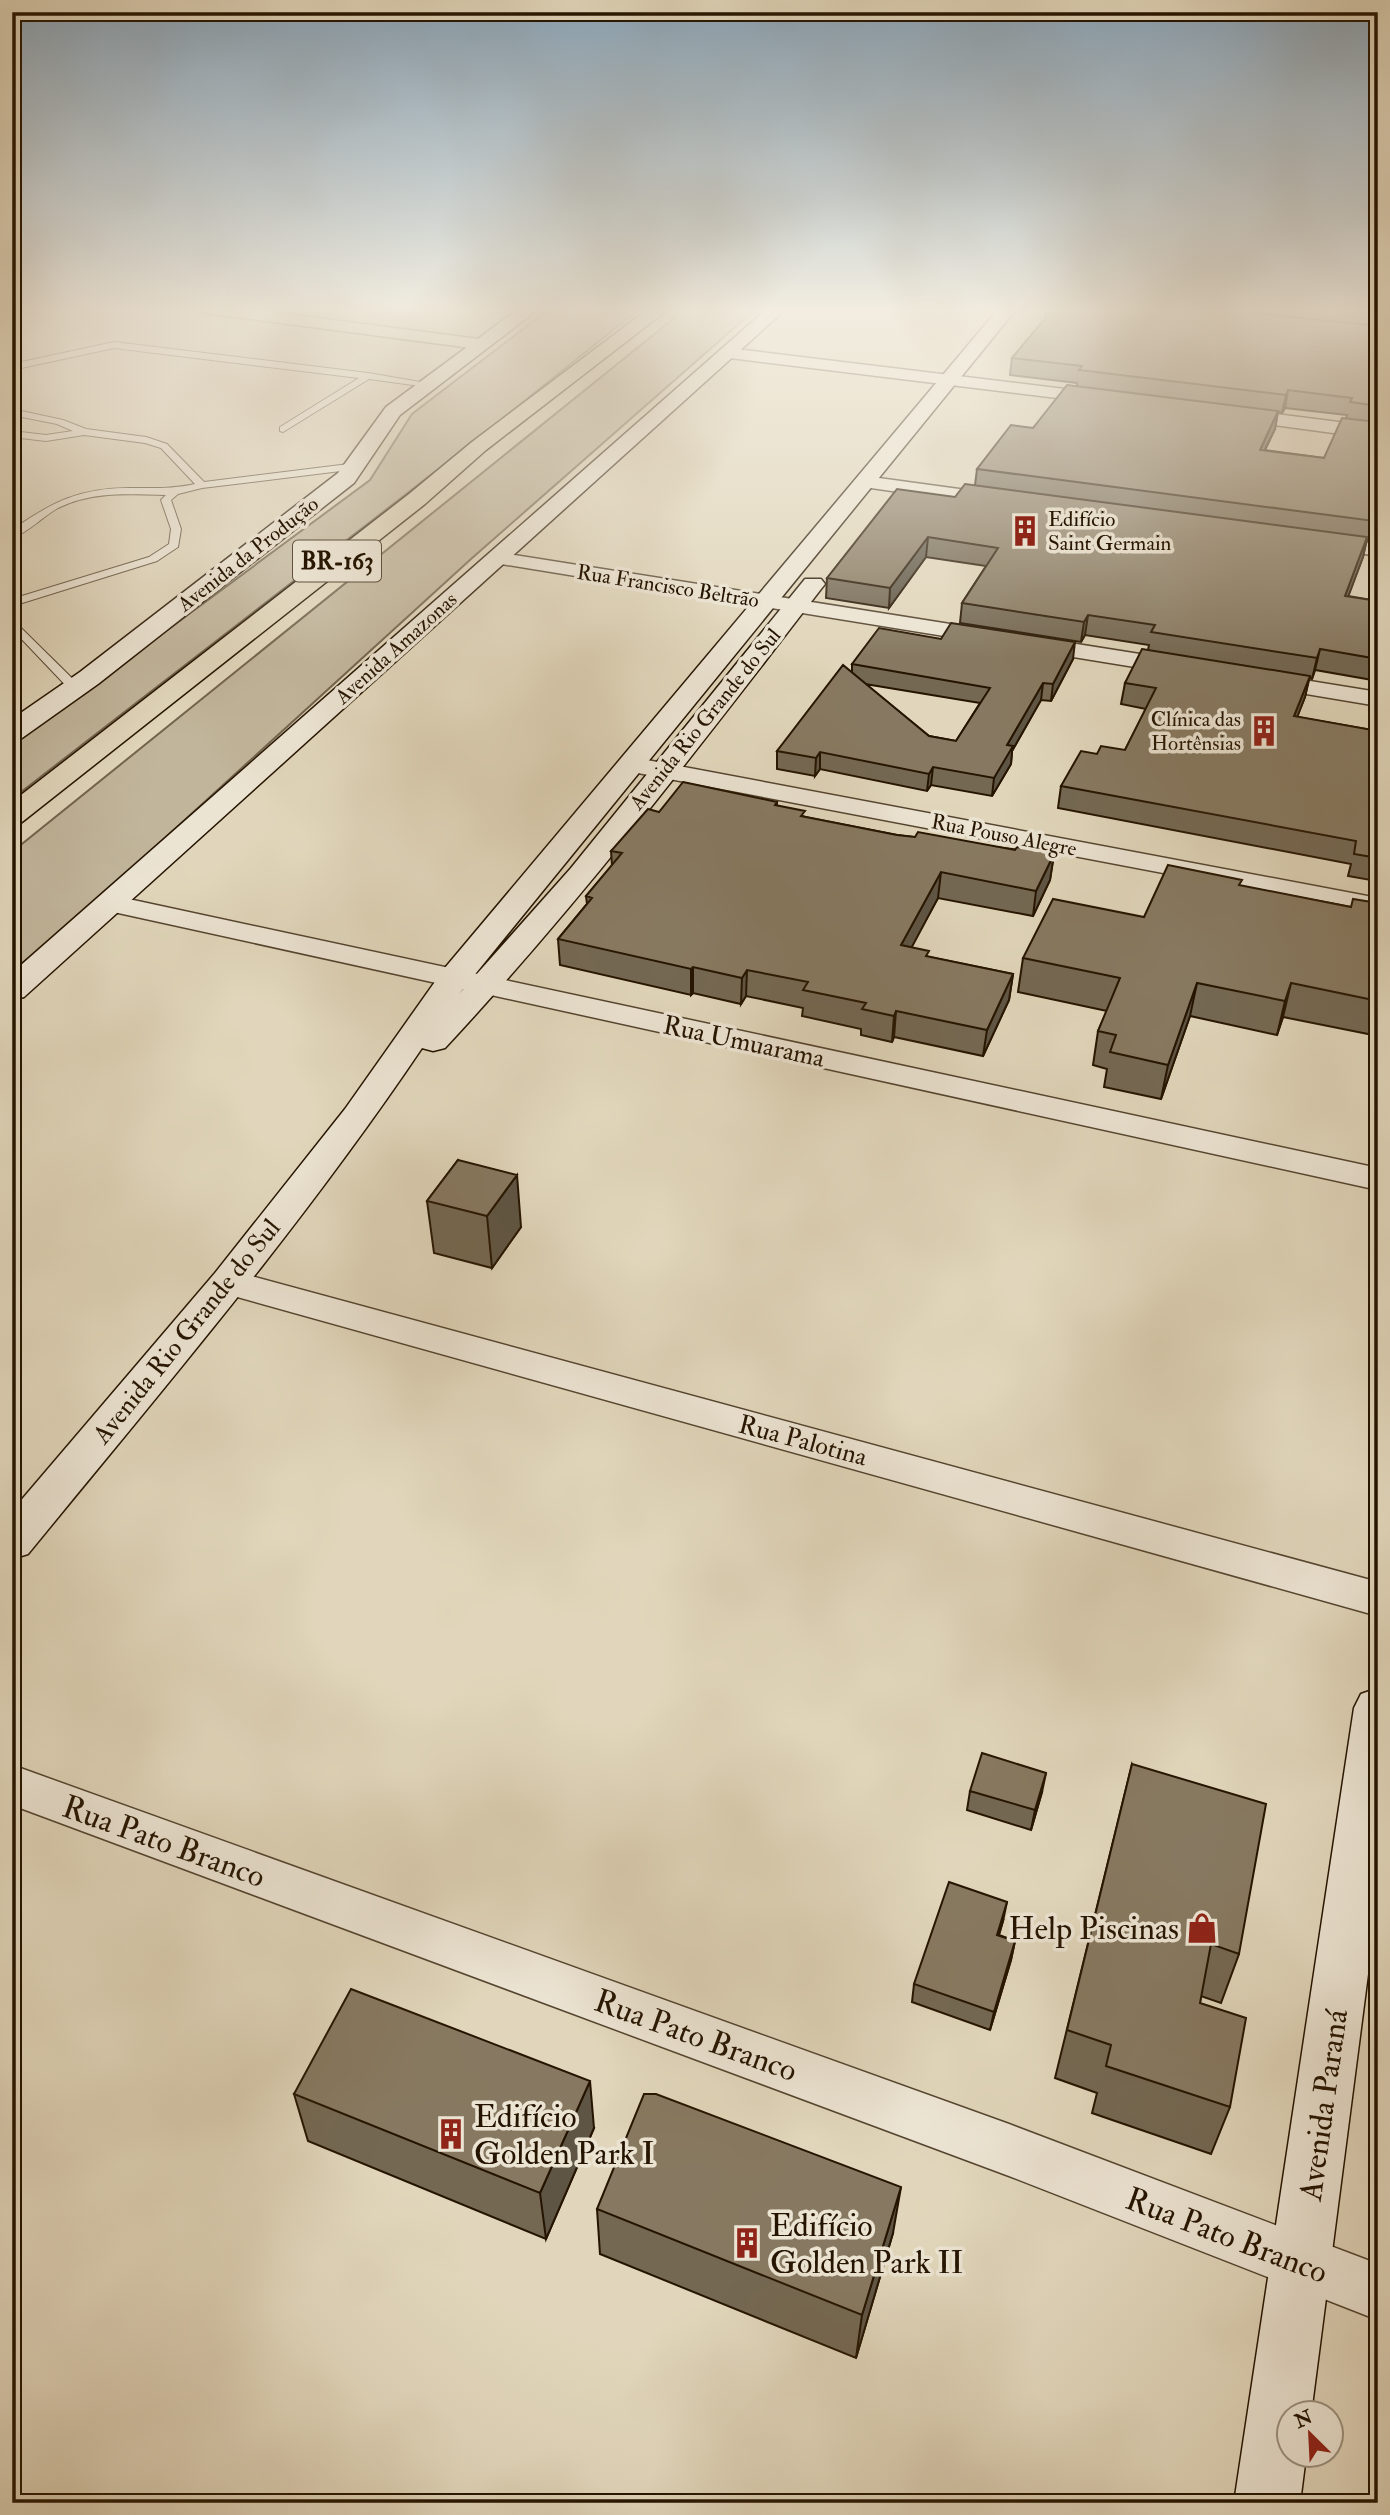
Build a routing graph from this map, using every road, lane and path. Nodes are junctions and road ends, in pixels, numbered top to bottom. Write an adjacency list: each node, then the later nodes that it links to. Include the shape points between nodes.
1 (66, 424): 10 (lane)
2 (290, 424): 9 (lane)
3 (384, 424): 13 (street, Avenida da Produção)
4 (507, 424): 36 (highway, BR-163)
5 (647, 424): 23 (street, Avenida Amazonas)
6 (912, 424): 14 (street, Avenida Rio Grande do Sul)
7 (941, 424): 16 (street)
8 (1308, 424): 11 (street)
9 (283, 429)
10 (85, 432): 12 (lane, via 46,438); 15 (lane, via 164,446)
11 (1378, 433)
12 (12, 435)
13 (357, 466): 15 (lane); 31 (street, Avenida da Produção)
14 (864, 482): 16 (street); 25 (street, Avenida Rio Grande do Sul)
15 (202, 485): 17 (lane)
16 (891, 486): 18 (street); 19 (street)
17 (174, 492): 20 (lane, via 125,490 89,495 59,504); 27 (lane, via 166,500 176,529 174,545 153,559 15,602)
18 (1026, 504)
19 (874, 508)
20 (12, 535)
21 (1297, 539): 22 (street)
22 (1378, 550)
23 (496, 558): 25 (street, Rua Francisco Beltrão); 37 (street, Avenida Amazonas)
24 (830, 562): 26 (street, Avenida Rio Grande do Sul)
25 (765, 601): 26 (street, Rua Francisco Beltrão); 34 (street, Avenida Rio Grande do Sul)
26 (796, 606): 29 (street, Rua Francisco Beltrão); 35 (street, Avenida Rio Grande do Sul)
27 (12, 608)
28 (12, 622): 31 (lane)
29 (1202, 671)
30 (1242, 677): 32 (street)
31 (75, 688): 33 (street, Avenida da Produção)
32 (1378, 699)
33 (12, 732)
34 (631, 765): 35 (street, Rua Pouso Alegre); 39 (street, Avenida Rio Grande do Sul)
35 (666, 771): 38 (street, Rua Pouso Alegre); 40 (street, Avenida Rio Grande do Sul)
36 (12, 816)
37 (110, 903): 39 (street, Rua Umuarama); 41 (street, Avenida Amazonas)
38 (1378, 906)
39 (455, 976): 40 (street, Rua Umuarama); 42 (street, Avenida Rio Grande do Sul)
40 (488, 985): 42 (street, Avenida Rio Grande do Sul); 43 (street, Rua Umuarama)
41 (12, 990)
42 (358, 1117): 44 (street, Avenida Rio Grande do Sul)
43 (1378, 1179)
44 (229, 1282): 45 (street, Avenida Rio Grande do Sul); 46 (street, Rua Palotina)
45 (12, 1542)
46 (1378, 1599)
47 (1378, 1708): 49 (street, Avenida Paraná)
48 (12, 1786): 49 (street, Rua Pato Branco, via 1010,2150)
49 (1301, 2264): 50 (street, Rua Pato Branco); 51 (street, Avenida Paraná)
50 (1378, 2292)
51 (1267, 2503)

